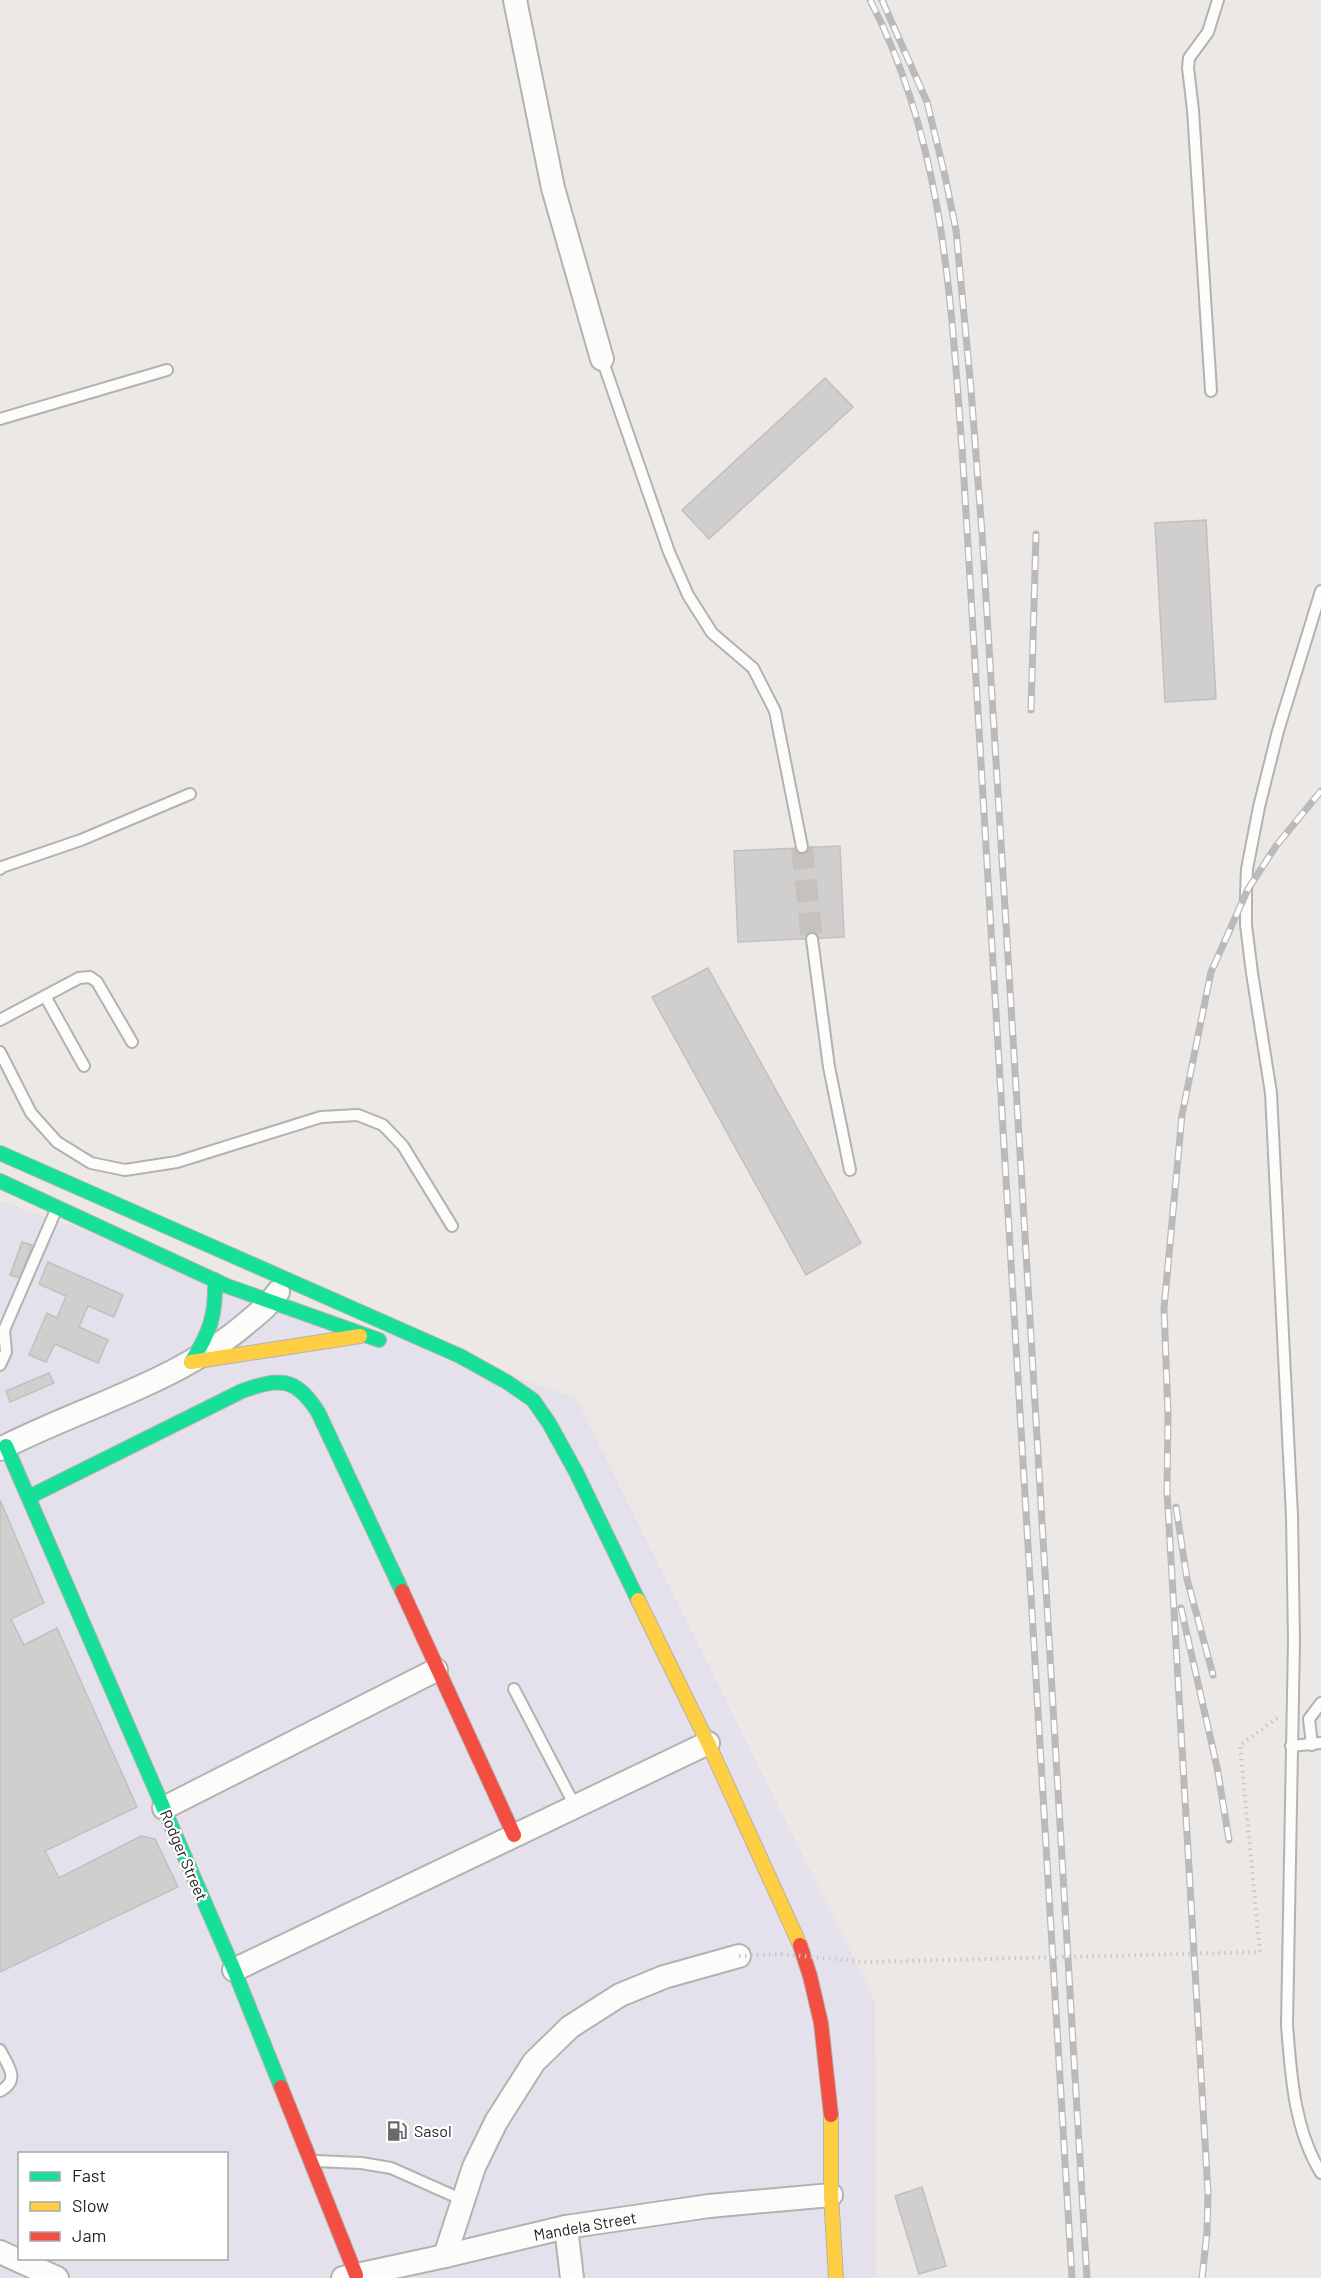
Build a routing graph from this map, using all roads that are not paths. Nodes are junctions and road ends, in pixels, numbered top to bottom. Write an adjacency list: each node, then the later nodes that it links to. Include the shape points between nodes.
1 (515, 0): 3 (street, via 552,188)
2 (1218, 0): 5 (lane, via 1213,21 1193,50 1188,68)
3 (602, 358): 9 (lane, via 669,552 688,595 712,633 753,668 775,711)
4 (168, 370): 6 (lane)
5 (1211, 391)
6 (0, 418)
7 (1321, 591): 39 (lane, via 1258,807 1246,894 1246,925 1271,1094 1276,1165 1292,1516)
8 (190, 794): 10 (lane, via 81,840)
9 (802, 847)
10 (1, 867)
11 (812, 939): 18 (lane)
12 (45, 996): 13 (lane); 14 (lane, via 79,978 90,977 97,982); 16 (lane)
13 (0, 1020)
14 (132, 1042)
15 (0, 1052): 21 (lane, via 31,1113 57,1142 91,1163 125,1170 177,1162 321,1117 358,1115 383,1125 403,1146)
16 (84, 1066)
17 (0, 1153): 22 (main road)
18 (849, 1170)
19 (0, 1181): 20 (main road)
20 (57, 1207): 23 (main road); 25 (lane)
21 (452, 1226)
22 (286, 1279): 24 (street); 30 (main road)
23 (215, 1280): 24 (main road); 29 (main road, via 216,1314)
24 (271, 1303): 26 (main road); 29 (street)
25 (2, 1329): 31 (lane, via 6,1352)
26 (364, 1335): 27 (main road); 29 (main road)
27 (396, 1346)
28 (418, 1352): 30 (main road, via 456,1364)
29 (192, 1362): 32 (street)
30 (472, 1364): 37 (main road, via 533,1400 549,1423)
31 (0, 1365)
32 (2, 1443): 33 (main road, Rodger Street)
33 (29, 1497): 34 (main road, via 242,1391 264,1383 288,1381 313,1400); 41 (main road, Rodger Street)
34 (436, 1670): 41 (street); 42 (main road)
35 (514, 1689): 40 (lane)
36 (1321, 1703): 38 (lane, via 1309,1717)
37 (708, 1743): 40 (street); 49 (main road, via 796,1934 810,1976 821,2023 831,2107)
38 (1316, 1744): 39 (lane)
39 (1291, 1746): 48 (lane, via 1287,2025 1291,2080 1302,2133)
40 (575, 1806): 42 (street)
41 (164, 1808): 44 (main road, Rodger Street)
42 (514, 1835): 44 (street)
43 (739, 1956): 50 (street, via 664,1977 620,1995 570,2027 534,2062 496,2122)
44 (234, 1970): 47 (main road, Rodger Street)
45 (0, 2050): 46 (lane, via 12,2078)
46 (0, 2091)
47 (310, 2161): 50 (lane, via 391,2168); 54 (main road, Rodger Street)
48 (1321, 2173)
49 (831, 2195): 51 (street, Mandela Street, via 709,2206); 57 (main road)
50 (463, 2200): 53 (street)
51 (566, 2227): 53 (street, Mandela Street); 56 (street)
52 (0, 2252): 55 (street)
53 (445, 2256): 54 (street, Mandela Street)
54 (350, 2276)
55 (57, 2278)
56 (572, 2278)
57 (836, 2278)

